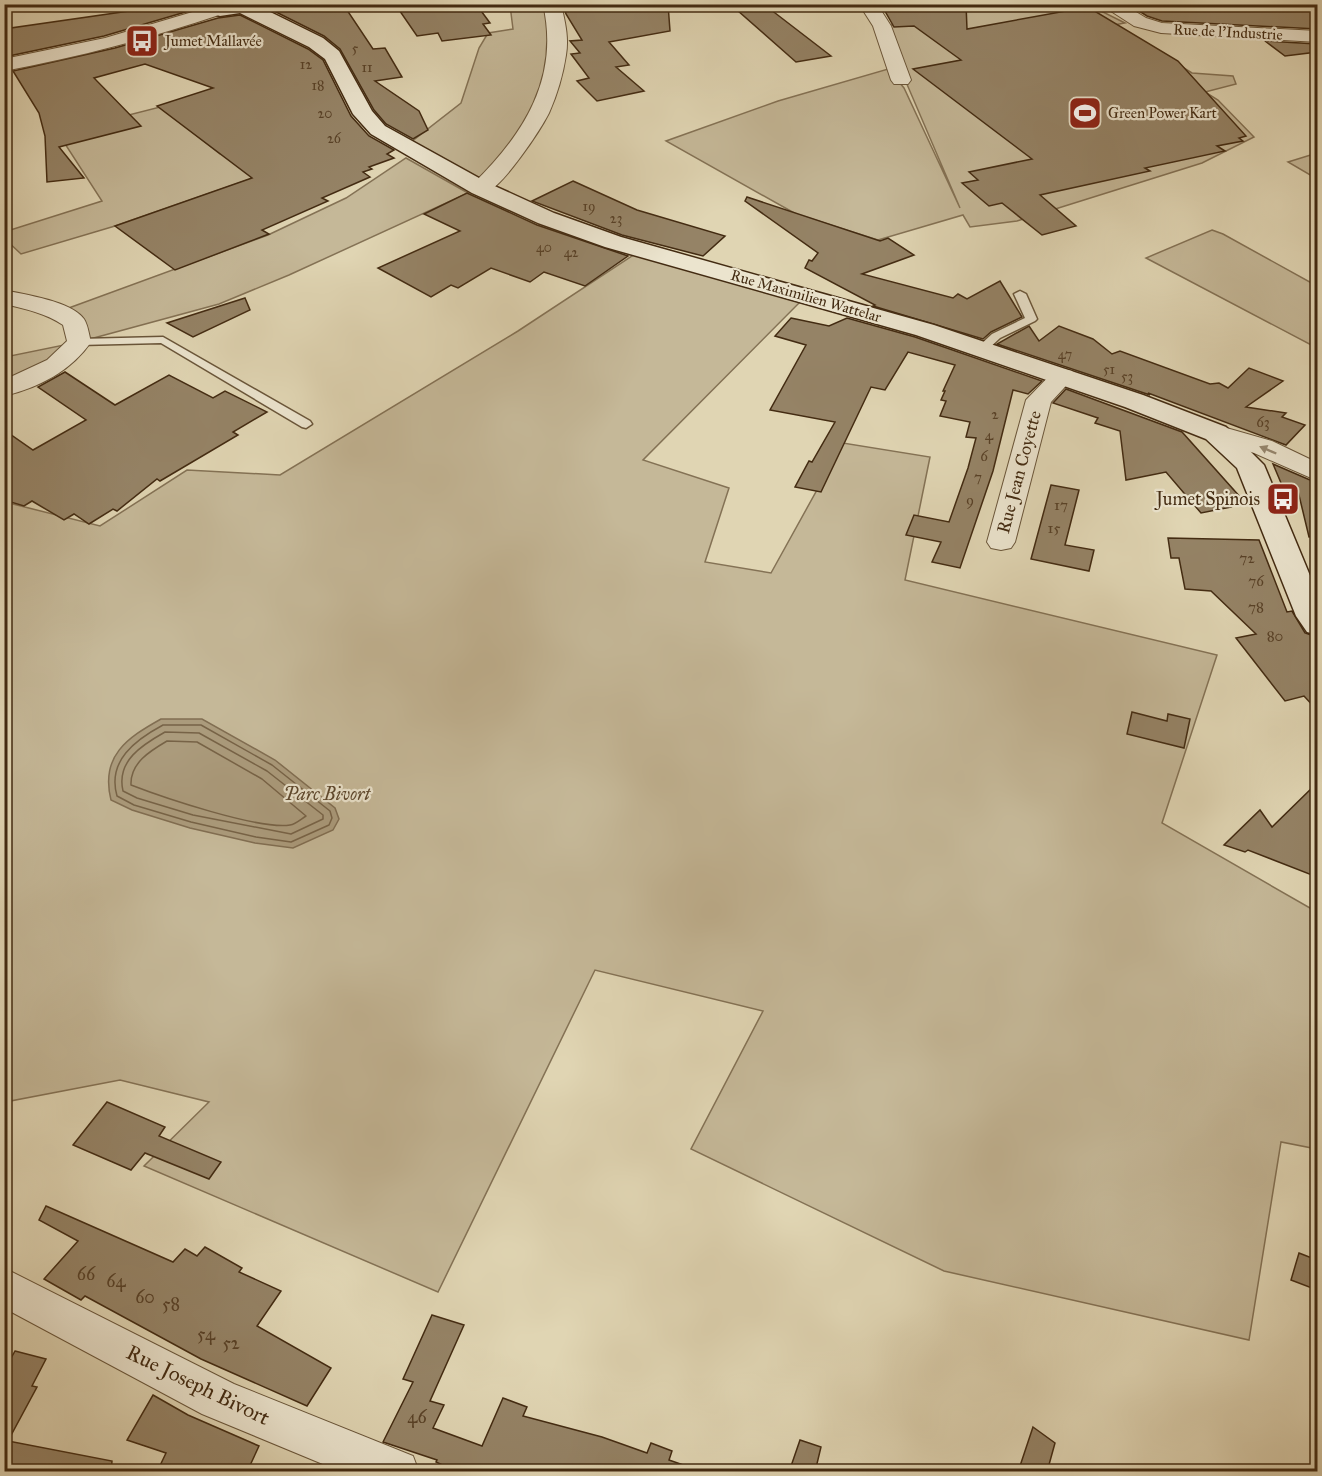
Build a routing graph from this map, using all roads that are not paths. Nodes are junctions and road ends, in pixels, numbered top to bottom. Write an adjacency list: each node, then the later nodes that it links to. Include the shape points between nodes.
1 (552, 4): 9 (street, via 557,49 549,85 533,124 494,176)
2 (868, 4): 8 (street, via 882,26)
3 (1109, 4): 6 (street, Rue de l'Industrie, via 1126,16 1161,28)
4 (243, 6): 5 (street); 9 (street, Rue Maximilien Wattelar, via 330,52 366,121)
5 (212, 7): 7 (street, via 148,33 54,57)
6 (1317, 37)
7 (4, 65)
8 (901, 80)
9 (472, 184): 13 (street, Rue Maximilien Wattelar, via 546,218 614,242)
10 (1020, 294): 13 (lane, via 1031,319 996,336)
11 (4, 297): 12 (street, via 60,312 74,322)
12 (79, 342): 15 (street, via 70,355 54,366); 16 (lane, via 163,340)
13 (982, 349): 14 (street, Rue Maximilien Wattelar)
14 (1063, 376): 17 (street, Rue Maximilien Wattelar); 19 (street, Rue Jean Coyette, via 1039,400)
15 (4, 389)
16 (306, 424)
17 (1216, 433): 18 (street, one-way to 17, via 1263,447); 20 (street, Rue Maximilien Wattelar, via 1250,465)
18 (1317, 473)
19 (1001, 542)
20 (1317, 625)
21 (4, 1287): 22 (street, Rue Joseph Bivort, via 218,1399)
22 (397, 1472)

